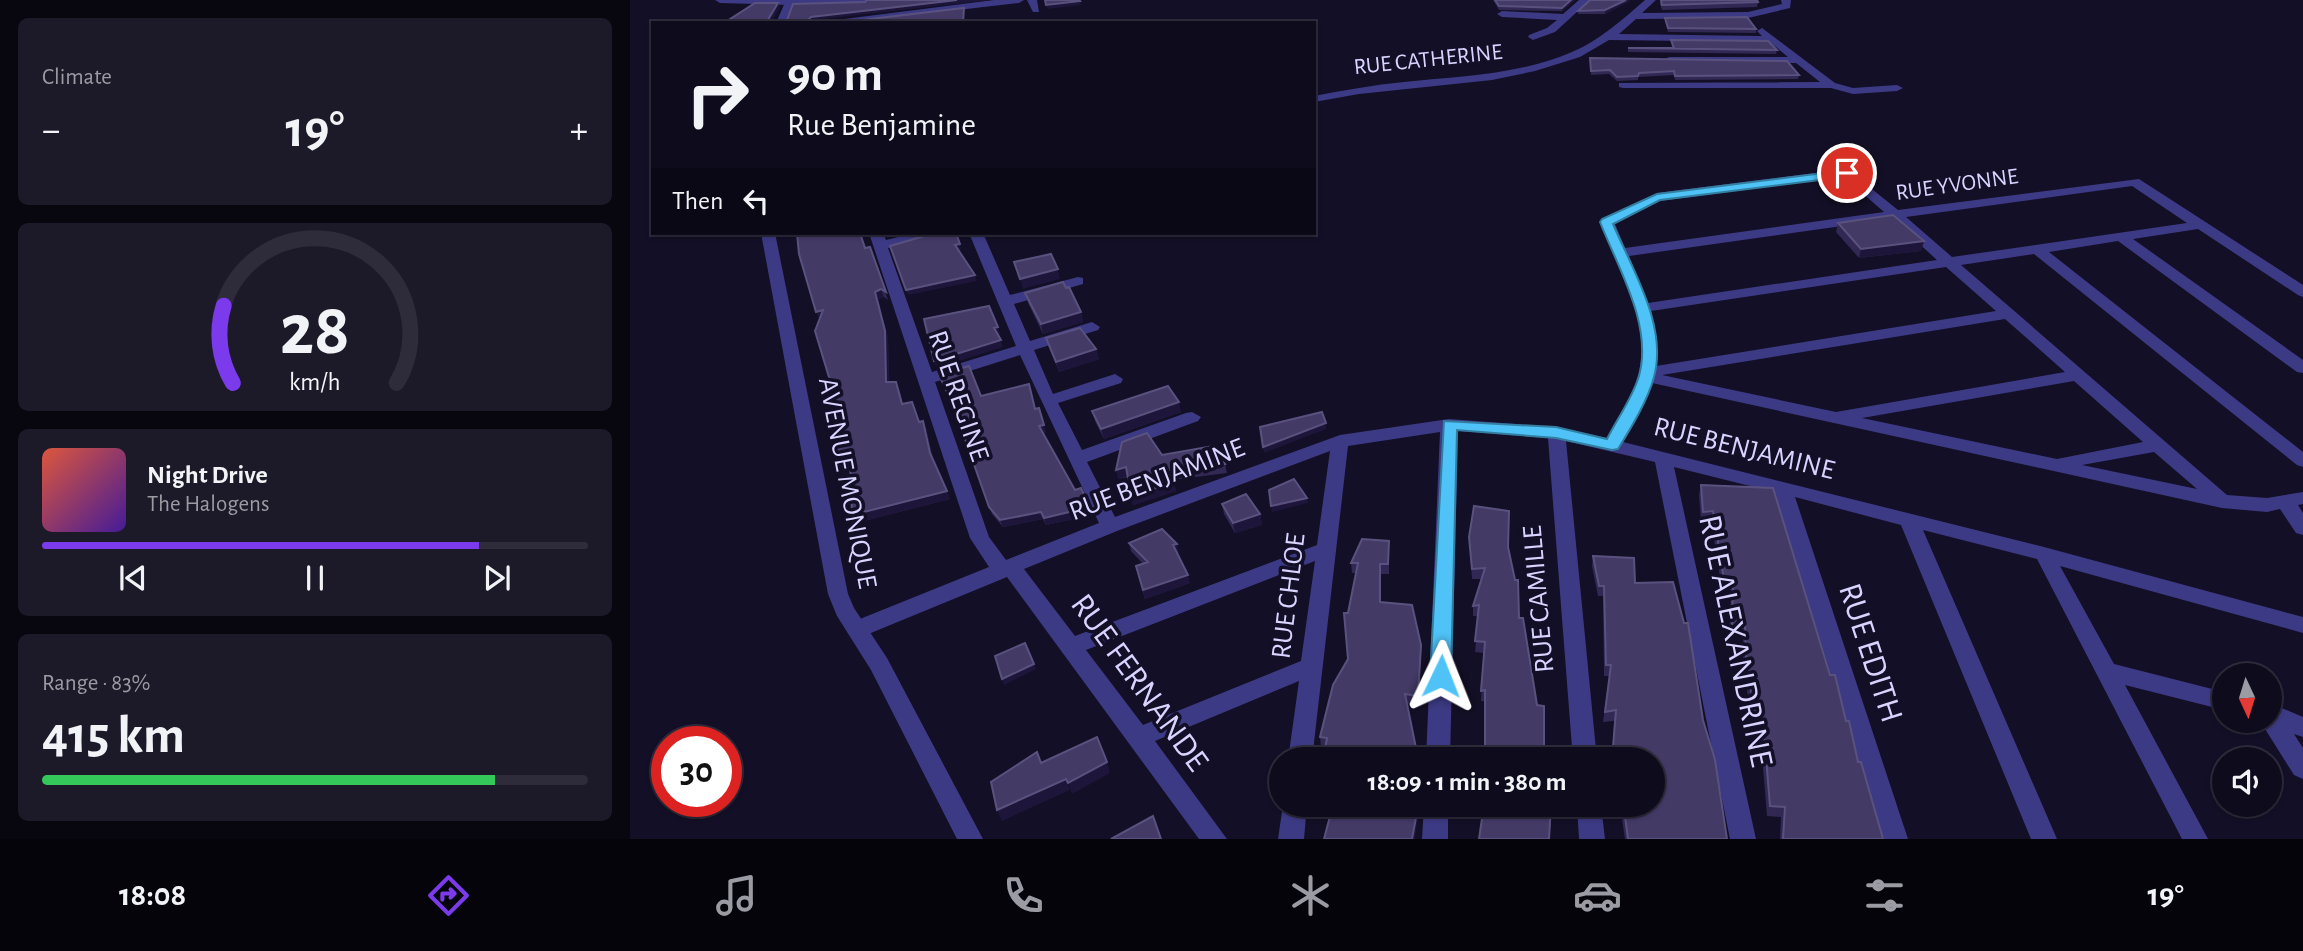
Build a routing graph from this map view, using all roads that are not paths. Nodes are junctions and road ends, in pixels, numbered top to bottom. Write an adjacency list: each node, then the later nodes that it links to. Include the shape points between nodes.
1 (720, 0): 6 (street)
2 (866, 0): 6 (street)
3 (1019, 0): 12 (street)
4 (1585, 0): 11 (street)
5 (1651, 0): 10 (street, RUE CATHERINE)
6 (789, 2): 13 (street)
7 (1787, 3): 9 (street)
8 (1502, 14): 11 (street)
9 (1748, 15): 10 (street); 17 (street)
10 (1636, 16): 16 (street, RUE CATHERINE)
11 (1565, 18): 15 (street)
12 (913, 19): 14 (street)
13 (782, 21)
14 (870, 21)
15 (1533, 37)
16 (1609, 37): 17 (street); 18 (street, RUE CATHERINE)
17 (1769, 39): 21 (street)
18 (1575, 57): 19 (street); 25 (street, RUE CATHERINE, via 1484,80 1351,90)
19 (1595, 59)
20 (1660, 60): 21 (street)
21 (1798, 60): 23 (street)
22 (1623, 85): 23 (street)
23 (1831, 85): 24 (street, via 1853,91)
24 (1897, 88)
25 (1316, 99)
26 (1894, 214): 27 (street, RUE YVONNE, via 2134,182); 34 (street, RUE YVONNE); 34 (street, via 1847,173 1657,197 1607,222); 35 (street)
27 (2200, 225): 31 (street); 37 (street)
28 (768, 235): 70 (street, AVENUE MONIQUE, via 838,594)
29 (913, 235): 32 (street)
30 (977, 235): 38 (street)
31 (2119, 236): 33 (street); 43 (street)
32 (878, 239): 47 (street, RUE REGINE)
33 (2035, 248): 35 (street); 58 (street)
34 (1619, 253): 39 (street)
35 (1949, 262): 39 (street); 40 (street)
36 (1078, 281): 38 (street)
37 (2303, 292)
38 (1006, 301): 42 (street)
39 (1642, 308): 44 (street, via 1649,351)
40 (2009, 314): 44 (street); 45 (street)
41 (1092, 327): 42 (street)
42 (1026, 348): 47 (street); 48 (street)
43 (2303, 368)
44 (1647, 375): 50 (street); 54 (street)
45 (2078, 375): 50 (street); 55 (street)
46 (1115, 379): 48 (street)
47 (925, 380): 68 (street, RUE REGINE, via 979,538)
48 (1048, 401): 57 (street)
49 (1192, 417): 57 (street)
50 (1832, 418): 59 (street)
51 (1449, 425): 52 (street, RUE BENJAMINE); 53 (street, RUE BENJAMINE); 80 (street)
52 (1556, 433): 54 (street, RUE BENJAMINE); 81 (street, RUE CAMILLE)
53 (1340, 441): 64 (street, RUE BENJAMINE); 66 (street, RUE CHLOE)
54 (1612, 445): 56 (street, RUE BENJAMINE)
55 (2159, 445): 59 (street); 62 (street)
56 (1662, 457): 60 (street, RUE BENJAMINE); 91 (street, RUE ALEXANDRINE)
57 (1076, 459): 64 (street)
58 (2303, 461)
59 (2054, 464): 62 (street)
60 (1782, 488): 63 (street, RUE BENJAMINE); 92 (street, RUE EDITH)
61 (2294, 500): 62 (street, via 2267,505); 65 (street)
62 (2222, 501)
63 (1909, 520): 67 (street, RUE BENJAMINE); 93 (street)
64 (1111, 526): 68 (street, RUE BENJAMINE)
65 (2303, 528)
66 (1326, 549): 71 (street); 72 (street, RUE CHLOE)
67 (2044, 554): 69 (street, RUE BENJAMINE); 73 (street)
68 (1007, 569): 70 (street, RUE BENJAMINE); 71 (street, RUE FERNANDE)
69 (2303, 625)
70 (858, 629): 86 (street, AVENUE MONIQUE)
71 (1071, 647): 78 (street, RUE FERNANDE)
72 (1312, 666): 78 (street); 79 (street, RUE CHLOE)
73 (2103, 670): 74 (street); 94 (street)
74 (2212, 698)
75 (2282, 719): 76 (street)
76 (2303, 727)
77 (2281, 733): 82 (street)
78 (1137, 738): 87 (street, RUE FERNANDE)
79 (1302, 747)
80 (1438, 747)
81 (1584, 747)
82 (2303, 768)
83 (1294, 817): 88 (street)
84 (1436, 817): 89 (street)
85 (1590, 817): 90 (street)
86 (970, 839)
87 (1214, 839)
88 (1291, 839)
89 (1435, 839)
90 (1592, 839)
91 (1742, 839)
92 (1895, 839)
93 (2044, 839)
94 (2195, 839)

